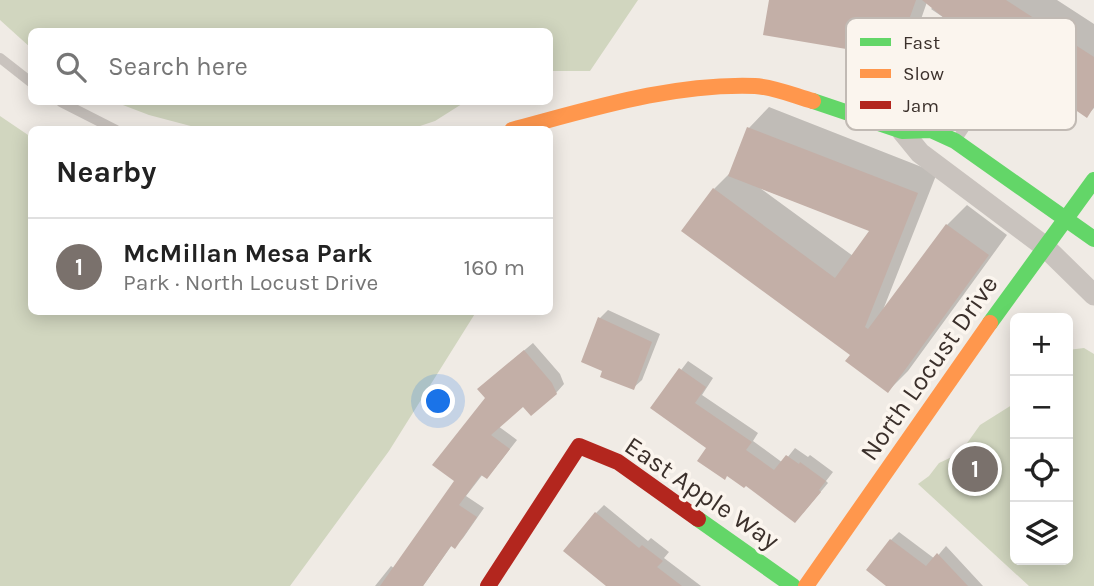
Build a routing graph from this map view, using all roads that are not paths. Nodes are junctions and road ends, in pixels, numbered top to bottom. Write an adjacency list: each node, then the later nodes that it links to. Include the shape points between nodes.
1 (0, 58): 2 (lane)
2 (28, 80)
3 (67, 105): 5 (lane)
4 (846, 111): 6 (street, via 758,86 695,89 621,101)
5 (108, 126)
6 (527, 126)
7 (895, 130): 14 (street)
8 (931, 130): 10 (street)
9 (963, 130): 10 (lane)
10 (955, 141): 12 (street)
11 (1094, 180): 12 (street, North Locust Drive)
12 (1064, 219): 13 (street); 14 (street, North Locust Drive)
13 (1094, 239)
14 (1044, 246): 15 (street); 18 (street, North Locust Drive)
15 (1094, 295)
16 (488, 586): 17 (street, East Apple Way, via 579,446 618,462)
17 (793, 586)
18 (806, 586)

